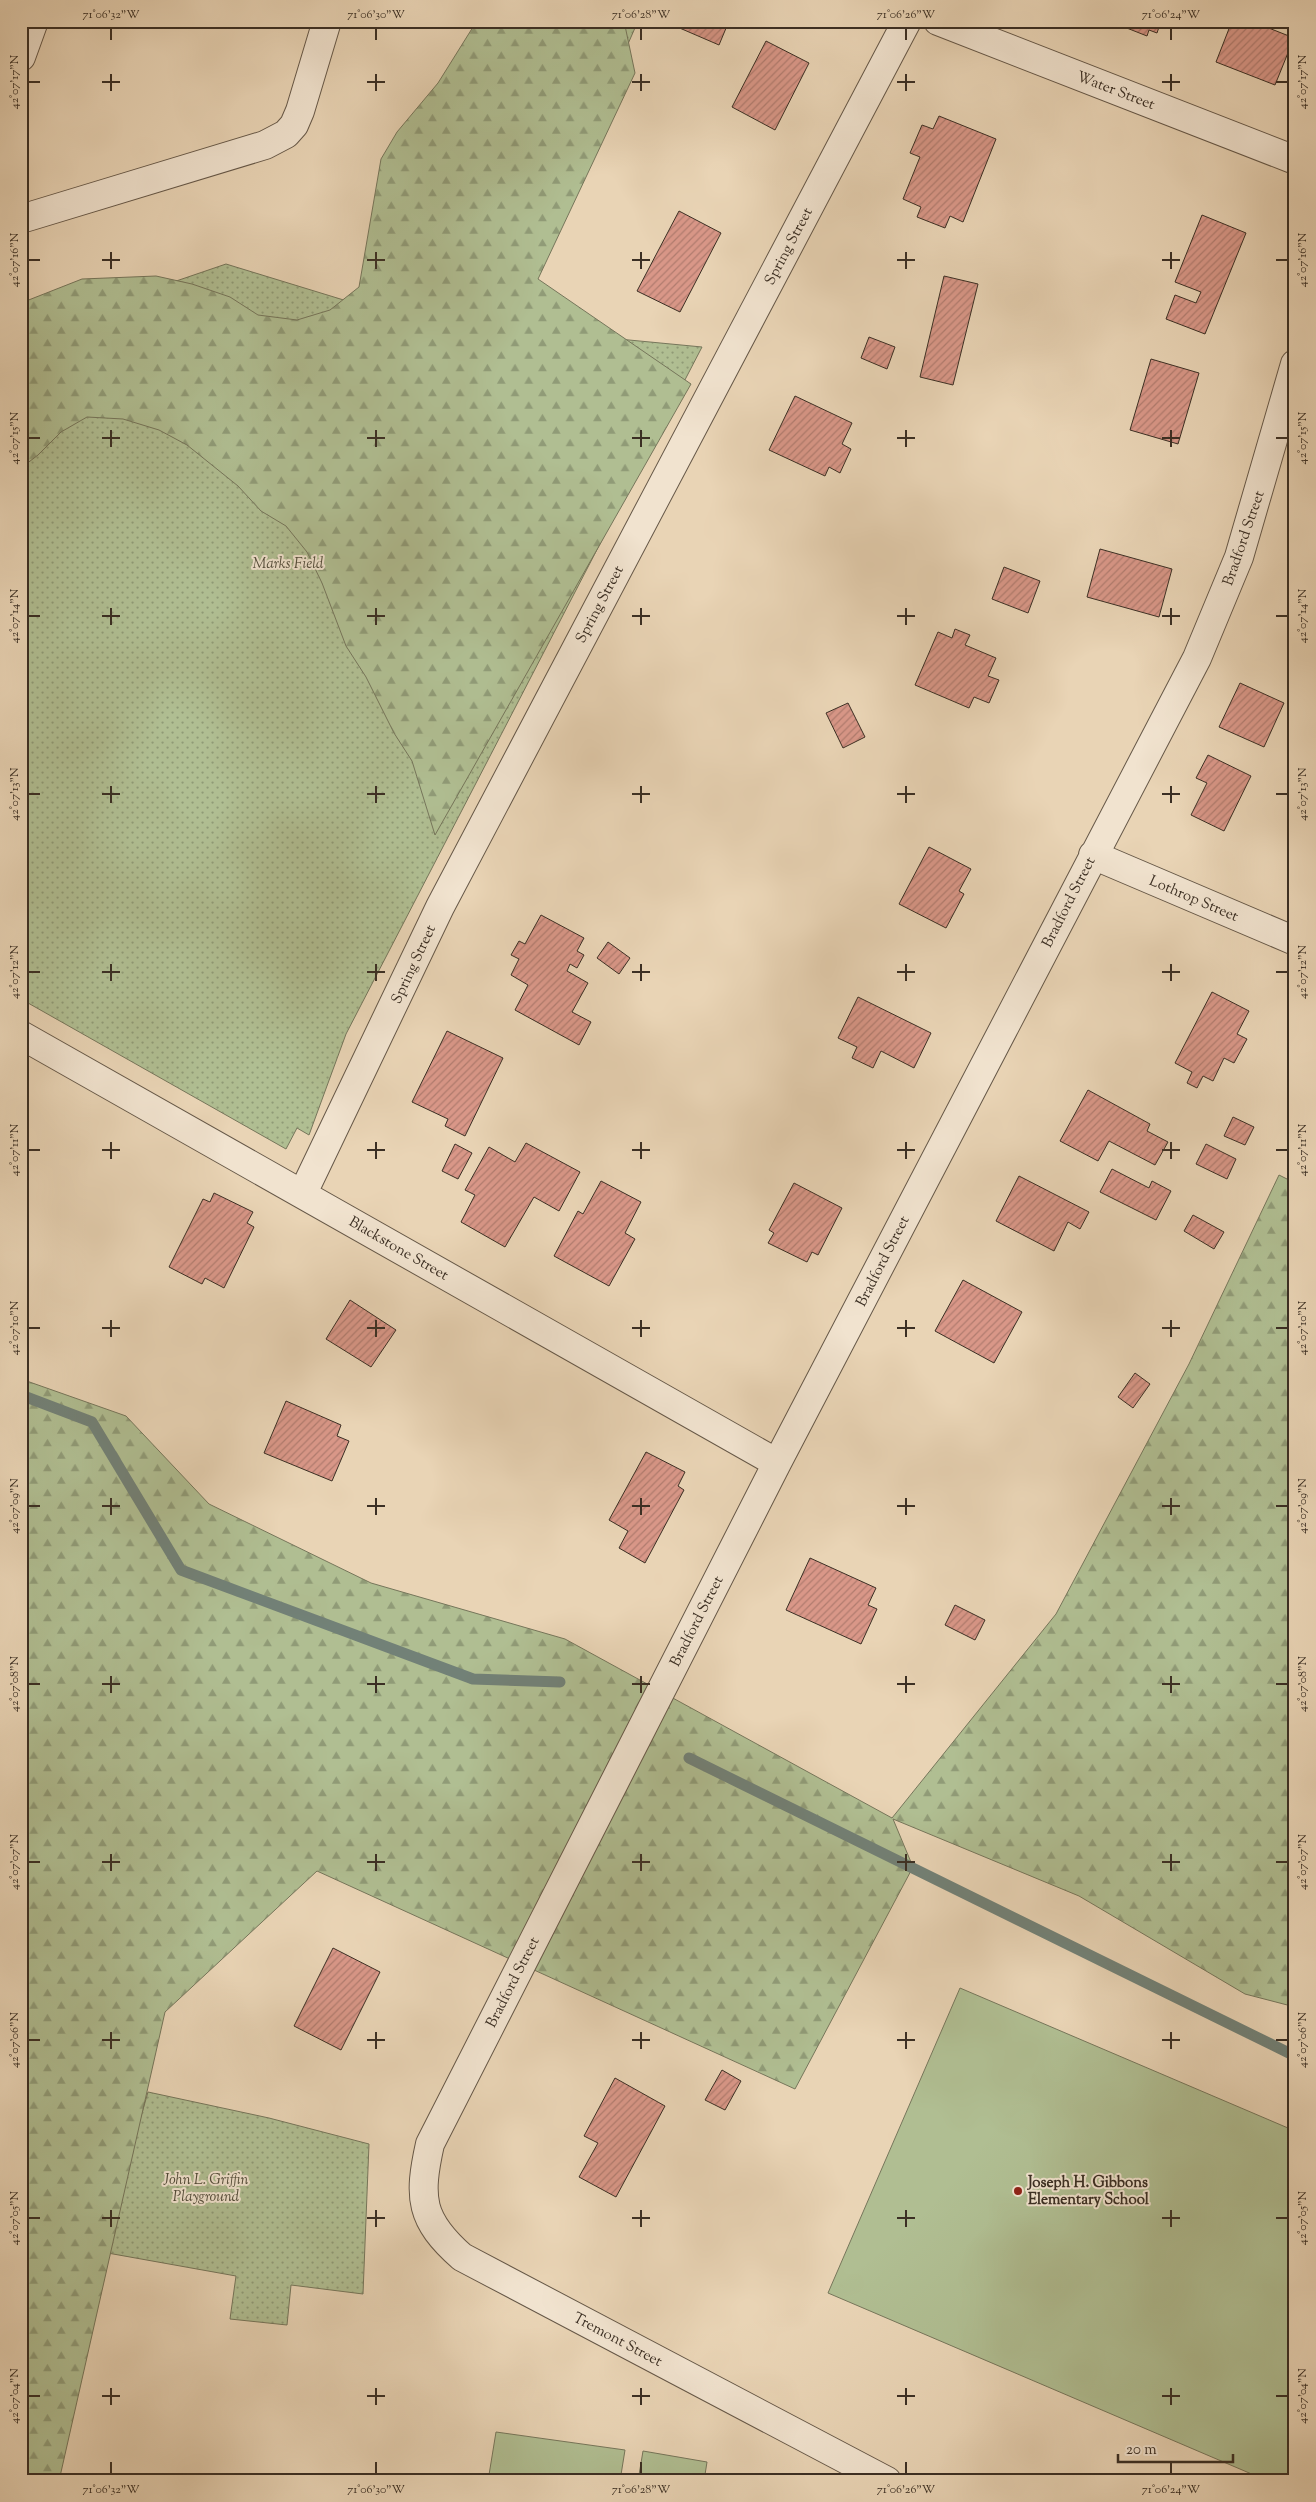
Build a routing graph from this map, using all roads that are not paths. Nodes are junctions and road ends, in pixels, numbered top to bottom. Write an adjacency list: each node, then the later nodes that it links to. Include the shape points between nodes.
1 (34, 21): 5 (street)
2 (327, 21): 7 (street, via 300,111 286,134 265,145)
3 (907, 21): 12 (street, Spring Street, via 440,907)
4 (938, 21): 6 (street, Water Street)
5 (21, 57)
6 (1295, 160)
7 (21, 219)
8 (1295, 364): 9 (street, Bradford Street, via 1239,557 1197,658)
9 (1093, 855): 10 (street, Lothrop Street); 13 (street, Bradford Street)
10 (1295, 941)
11 (21, 1035): 12 (street, Blackstone Street)
12 (303, 1194): 13 (street, Blackstone Street)
13 (777, 1463): 14 (street, Bradford Street)
14 (430, 2144): 15 (street, Tremont Street, via 425,2164 424,2205 432,2226 462,2257)
15 (887, 2481)

